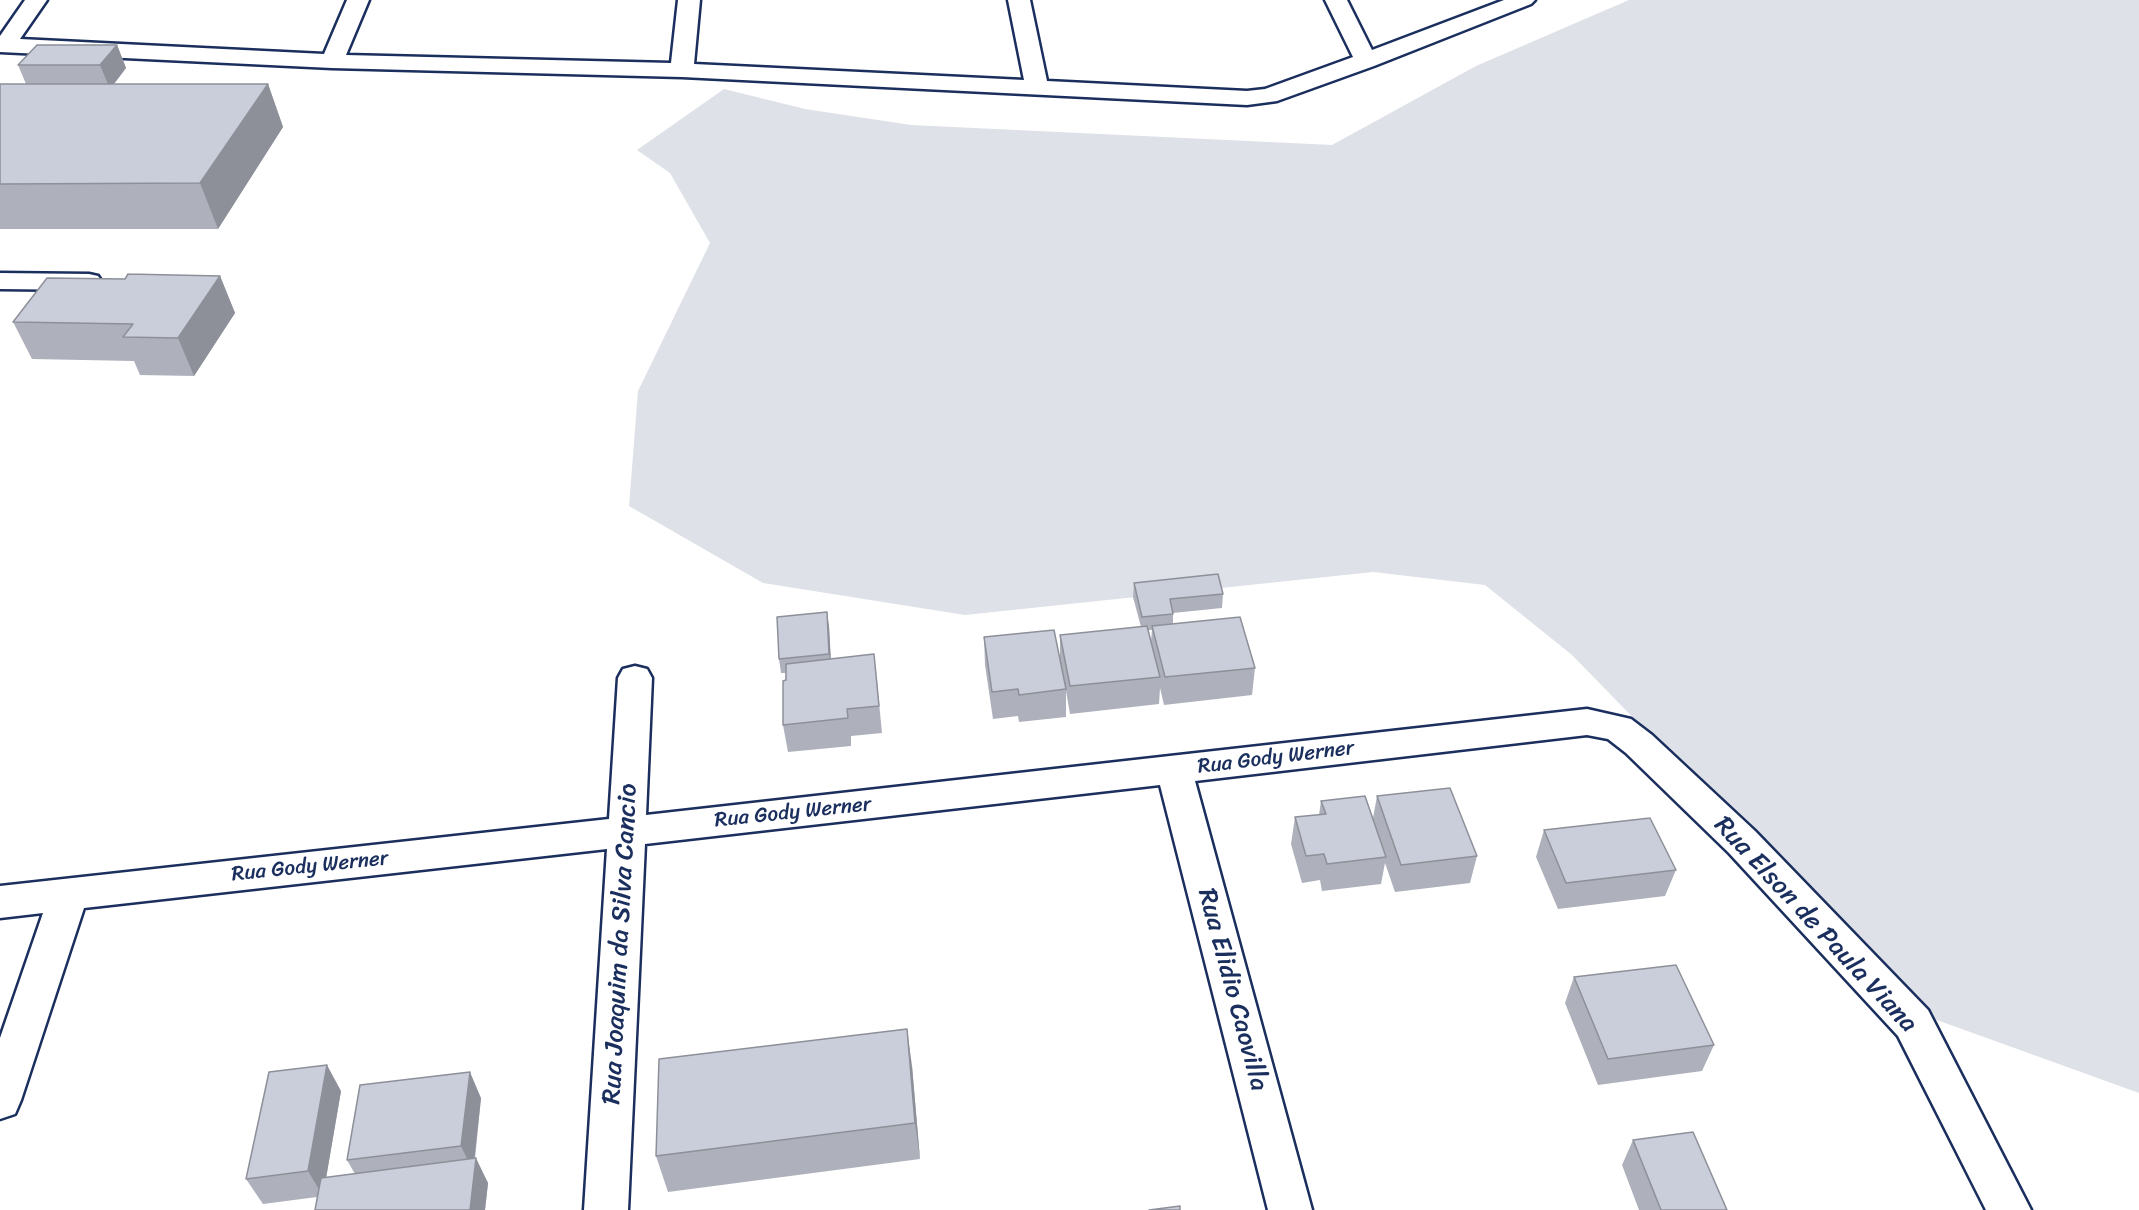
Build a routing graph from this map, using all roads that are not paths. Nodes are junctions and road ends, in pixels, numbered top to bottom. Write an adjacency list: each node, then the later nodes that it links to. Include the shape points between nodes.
1 (36, 0): 7 (street)
2 (358, 0): 8 (street)
3 (689, 0): 10 (street)
4 (1019, 0): 11 (street)
5 (1336, 0): 9 (street)
6 (1524, 0): 9 (street)
7 (2, 46): 8 (street)
8 (332, 61): 10 (street)
9 (1366, 61): 11 (street, via 1269,96 1247,98)
10 (681, 70): 11 (street)
11 (1037, 88)
12 (0, 281): 13 (street)
13 (118, 282)
14 (635, 678): 17 (street, Rua Joaquim da Silva Cancio)
15 (1587, 722): 16 (street, Rua Gody Werner); 23 (street, Rua Elson de Paula Viana, via 1618,728 1639,744 1742,842 1912,1023)
16 (1174, 771): 17 (street, Rua Gody Werner); 22 (street, Rua Elidio Caovilla)
17 (627, 831): 18 (street, Rua Gody Werner); 21 (street, Rua Joaquim da Silva Cancio)
18 (69, 894): 19 (street, Rua Gody Werner); 20 (street)
19 (0, 902)
20 (0, 1100)
21 (606, 1210)
22 (1290, 1210)
23 (2009, 1210)

